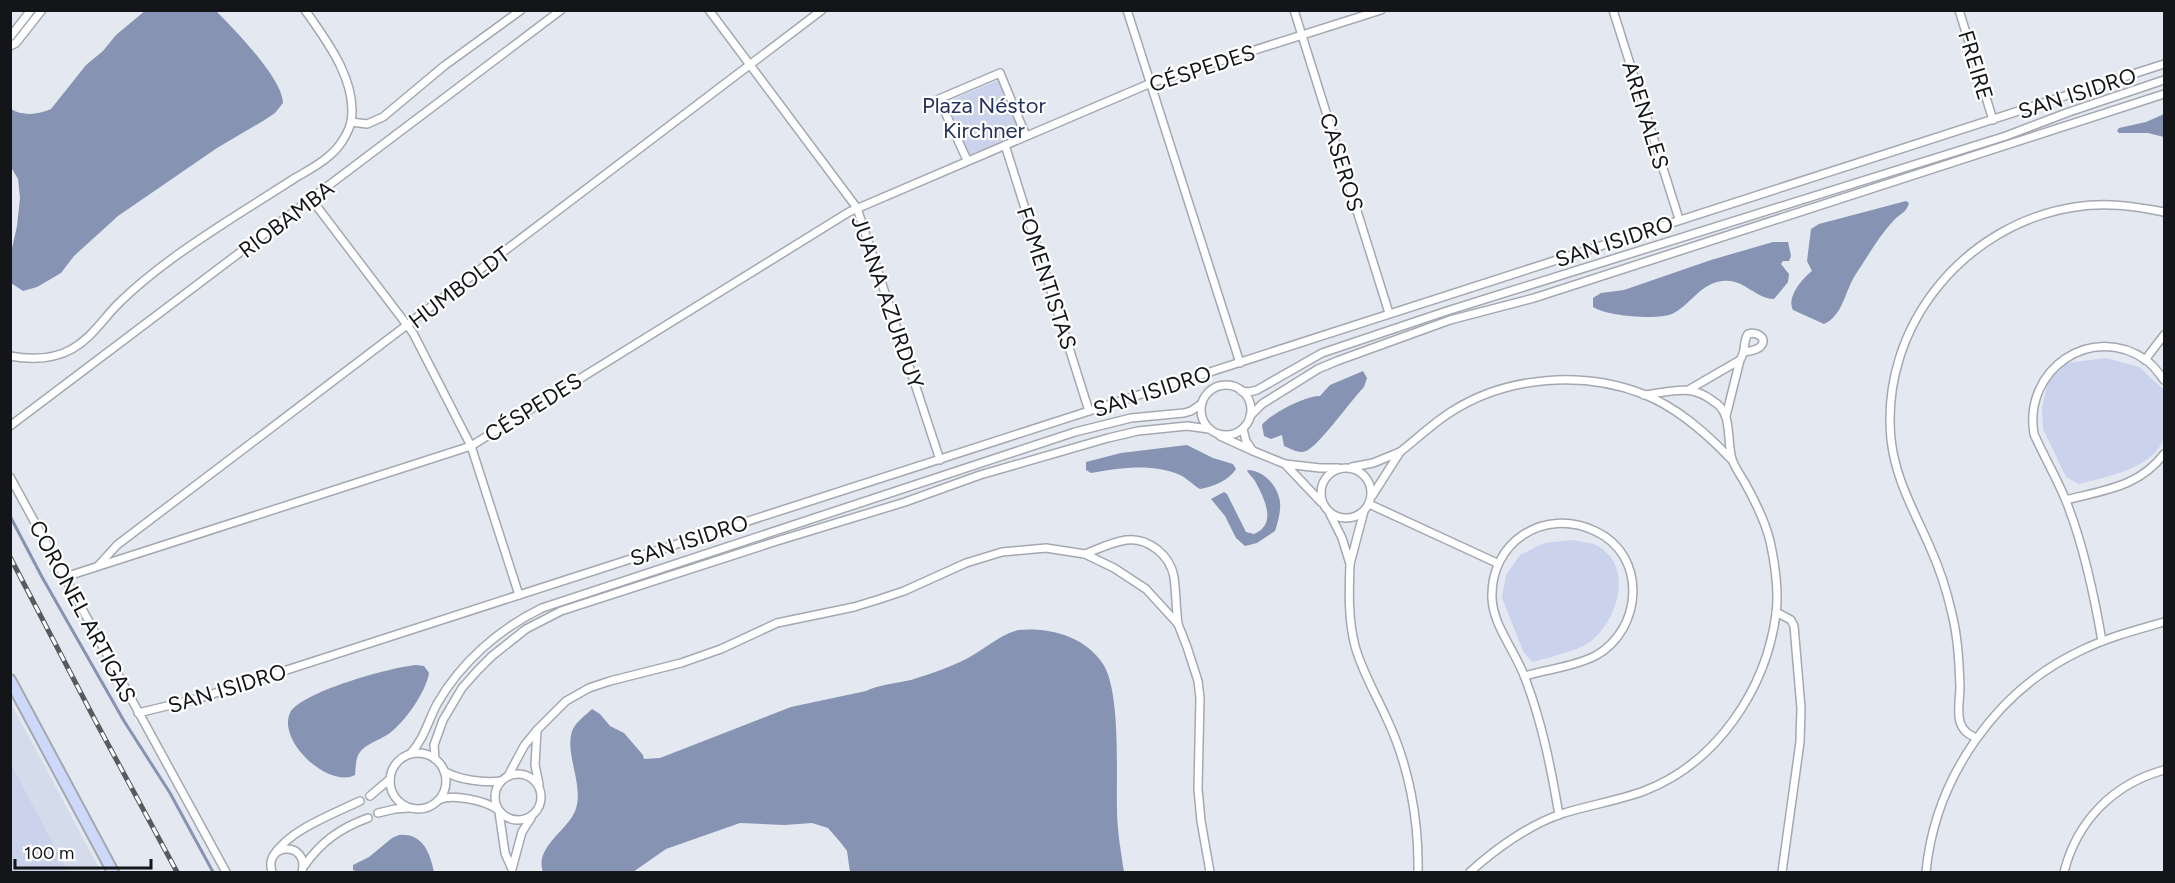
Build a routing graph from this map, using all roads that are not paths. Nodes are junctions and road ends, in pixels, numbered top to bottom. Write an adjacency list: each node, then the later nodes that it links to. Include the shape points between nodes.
1 (31, 10): 14 (street)
2 (42, 10): 15 (street)
3 (305, 10): 22 (street, via 347,81)
4 (521, 10): 22 (street, via 376,122)
5 (561, 10): 27 (street, RIOBAMBA)
6 (709, 10): 17 (street, JUANA AZURDUY)
7 (822, 10): 17 (street, HUMBOLDT)
8 (1127, 10): 19 (street)
9 (1294, 10): 13 (street, CASEROS)
10 (1381, 10): 13 (street, CÉSPEDES)
11 (1613, 10): 30 (street, ARENALES)
12 (1959, 10): 21 (street, FREIRE)
13 (1302, 35): 19 (street, CÉSPEDES); 32 (street, CASEROS)
14 (10, 37)
15 (10, 46)
16 (2164, 64): 21 (street, SAN ISIDRO)
17 (750, 65): 28 (street, JUANA AZURDUY); 34 (street, HUMBOLDT)
18 (2164, 80): 24 (street, via 2069,112)
19 (1151, 83): 23 (street, CÉSPEDES); 40 (street)
20 (2164, 94): 24 (street)
21 (1993, 120): 30 (street, SAN ISIDRO)
22 (351, 122): 37 (street, via 339,146 325,160 168,262 74,348 48,357)
23 (1026, 136): 25 (street, CÉSPEDES); 26 (street, via 1000,73 939,99)
24 (2007, 139): 31 (street); 33 (street, via 1942,166 1545,294)
25 (1005, 145): 26 (street, CÉSPEDES); 46 (street, FOMENTISTAS)
26 (967, 160): 28 (street, CÉSPEDES)
27 (312, 200): 34 (street); 49 (street, RIOBAMBA)
28 (857, 208): 52 (street, CÉSPEDES); 56 (street, JUANA AZURDUY)
29 (2164, 212): 87 (street, via 2118,204 2086,206 2037,216 2010,228 1972,251 1949,273 1926,300 1904,346 1894,377 1891,405 1894,456 1908,501 1941,574 1958,651 1960,720 1965,731)
30 (1679, 219): 32 (street, SAN ISIDRO)
31 (1466, 305): 33 (street); 43 (street, via 1322,353 1257,390)
32 (1389, 314): 40 (street, SAN ISIDRO)
33 (1469, 314): 47 (street, via 1318,369 1262,404)
34 (408, 326): 52 (street); 74 (street, HUMBOLDT, via 117,545)
35 (2164, 335): 39 (street)
36 (1745, 352): 38 (street)
37 (10, 356)
38 (1740, 360): 42 (street); 48 (street)
39 (2145, 360): 41 (street); 64 (street, via 2110,348 2089,349 2060,363 2039,386 2033,409 2034,434)
40 (1240, 363): 46 (street, SAN ISIDRO)
41 (2164, 380)
42 (1690, 389): 44 (street); 48 (street, via 1718,405)
43 (1241, 391): 45 (street, via 1220,386 1208,392); 47 (street, via 1249,402)
44 (1644, 394): 54 (street, via 1581,380 1510,387 1455,409); 57 (street, via 1692,423)
45 (1201, 404): 51 (street, via 1201,417); 61 (street, via 1184,413 1131,418 1075,432)
46 (1089, 411): 56 (street, SAN ISIDRO)
47 (1250, 416): 50 (street)
48 (1726, 416): 57 (street)
49 (10, 426)
50 (1243, 429): 51 (street, via 1230,435); 53 (street)
51 (1212, 431): 53 (street); 63 (street, via 1186,426 1138,431)
52 (471, 446): 74 (street, CÉSPEDES); 76 (street)
53 (1253, 451): 58 (street)
54 (1400, 452): 60 (street); 65 (street)
55 (2164, 454): 64 (street, via 2135,481)
56 (940, 460): 76 (street, SAN ISIDRO)
57 (1732, 461): 79 (street, via 1752,496 1769,539)
58 (1285, 464): 59 (street); 66 (street)
59 (1341, 468): 60 (street); 66 (street, via 1328,474 1323,482)
60 (1350, 468): 65 (street, via 1366,477)
61 (954, 472): 63 (street); 69 (street)
62 (10, 477): 75 (street, CORONEL ARTIGAS)
63 (957, 483): 70 (street)
64 (2066, 500): 82 (street, via 2086,561)
65 (1370, 501): 68 (street); 72 (street)
66 (1324, 505): 67 (street)
67 (1329, 511): 68 (street, via 1346,518); 73 (street)
68 (1364, 511): 73 (street)
69 (754, 537): 70 (street); 77 (street)
70 (758, 547): 78 (street)
71 (1085, 554): 81 (street, via 1146,589); 81 (street, via 1126,540 1147,543 1158,550 1174,576); 86 (street, via 1023,548 982,557 896,594 783,621 681,663 599,684 566,701)
72 (1497, 563): 83 (street, via 1492,585 1493,609); 83 (street, via 1510,545 1528,532 1548,524 1569,523 1592,529 1610,540 1625,558 1633,579 1630,615 1624,629 1606,648 1580,661)
73 (1350, 564): 114 (street, via 1349,602 1355,644 1365,677 1387,718 1404,764 1418,838)
74 (98, 566): 75 (street, CÉSPEDES)
75 (65, 577): 85 (street, CORONEL ARTIGAS)
76 (519, 595): 85 (street, SAN ISIDRO, via 200,698)
77 (557, 602): 78 (street); 88 (street, via 508,626 475,655 446,689)
78 (561, 611): 89 (street, via 526,629 492,656 462,688 443,720 434,745)
79 (1776, 612): 104 (street, via 1752,689 1738,715 1710,748 1676,775 1645,791); 116 (street, via 1794,626 1801,708 1798,770)
80 (2164, 622): 82 (street)
81 (1178, 624): 113 (street, via 1198,681 1198,789)
82 (2102, 641): 87 (street, via 2047,670 2010,700)
83 (1525, 676): 104 (street, via 1546,743)
84 (10, 680): 111 (main road)
85 (138, 713): 112 (street, CORONEL ARTIGAS)
86 (537, 730): 92 (street); 95 (street, via 535,765)
87 (1976, 738): 117 (street, via 1944,800)
88 (411, 753): 89 (street); 93 (street, via 394,765)
89 (435, 759): 91 (street)
90 (2164, 770): 118 (street, via 2123,787 2095,811 2076,839)
91 (444, 771): 94 (street); 98 (street, via 445,787)
92 (508, 776): 94 (street); 95 (street, via 529,777)
93 (390, 779): 96 (street); 99 (street, via 395,798)
94 (501, 781): 101 (street, via 494,796)
95 (540, 789): 103 (street, via 540,803)
96 (370, 796)
97 (360, 801): 100 (street)
98 (437, 801): 99 (street); 101 (street, via 448,796 489,804)
99 (412, 808): 102 (street)
100 (342, 810): 106 (street); 107 (street, via 296,834)
101 (498, 810): 103 (street, via 514,821); 110 (street, via 505,854)
102 (378, 813)
103 (534, 814): 110 (street, via 522,832)
104 (1559, 814): 115 (street, via 1493,853)
105 (368, 818): 106 (street)
106 (350, 824): 109 (street, via 327,839)
107 (273, 856): 108 (street); 109 (street, via 283,849 292,850 302,858)
108 (270, 870)
109 (304, 870)
110 (513, 871)
111 (113, 873)
112 (226, 873)
113 (1210, 873)
114 (1418, 873)
115 (1470, 873)
116 (1782, 873)
117 (1926, 873)
118 (2064, 873)

